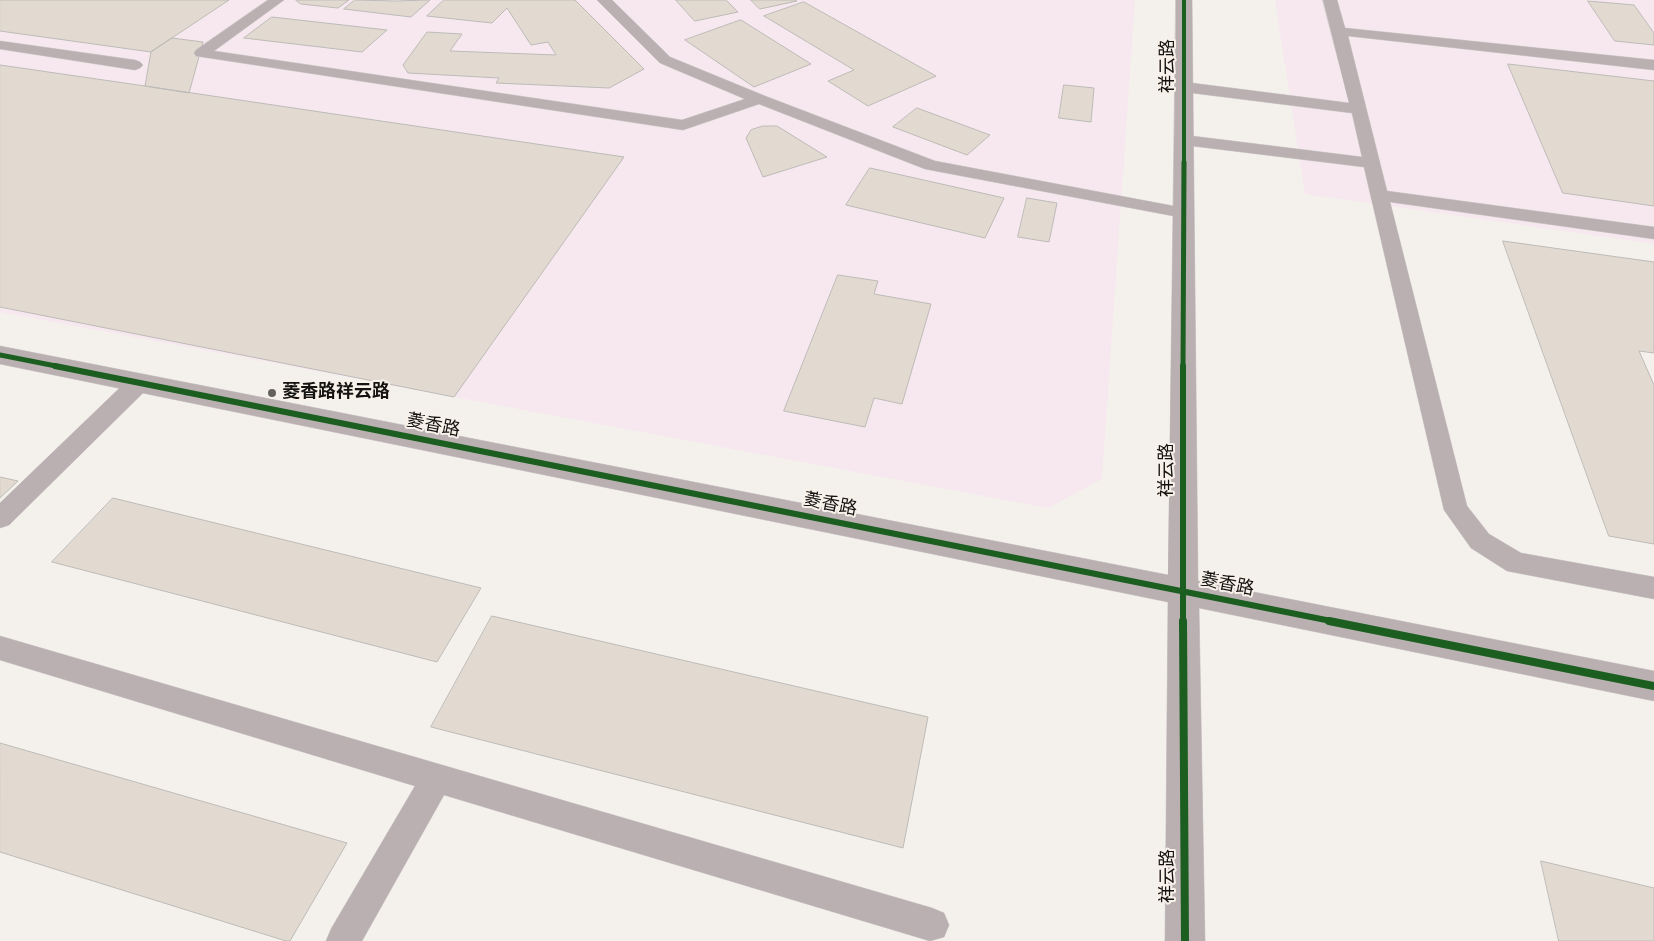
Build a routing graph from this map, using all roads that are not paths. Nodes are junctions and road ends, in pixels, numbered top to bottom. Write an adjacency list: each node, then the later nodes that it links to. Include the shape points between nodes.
1 (277, 0): 10 (lane, via 201,53 683,124)
2 (604, 0): 10 (lane, via 665,60)
3 (1184, 0): 9 (street, 祥云路)
4 (1330, 0): 5 (lane)
5 (1337, 30): 8 (lane); 11 (lane)
6 (0, 46): 7 (lane)
7 (136, 65)
8 (1654, 65)
9 (1184, 87): 11 (lane); 12 (street, 祥云路)
10 (758, 99): 15 (lane, via 931,165)
11 (1359, 109): 13 (lane)
12 (1184, 140): 13 (lane); 15 (street, 祥云路)
13 (1372, 163): 14 (lane)
14 (1380, 195): 16 (lane); 20 (lane, via 1456,510 1480,541 1516,563)
15 (1184, 213): 21 (street, 祥云路)
16 (1654, 233)
17 (0, 355): 18 (street, 菱香路)
18 (138, 383): 19 (lane); 21 (street, 菱香路)
19 (0, 518)
20 (1654, 588)
21 (1183, 592): 23 (street, 菱香路); 27 (street, 祥云路)
22 (0, 648): 24 (lane)
23 (1654, 686)
24 (437, 778): 25 (lane); 26 (lane)
25 (932, 924)
26 (343, 941)
27 (1185, 941)

